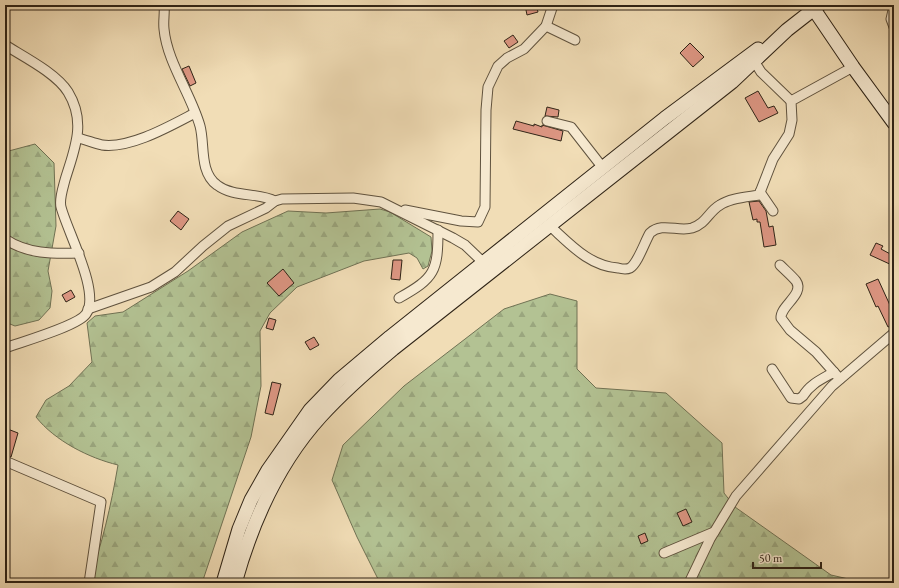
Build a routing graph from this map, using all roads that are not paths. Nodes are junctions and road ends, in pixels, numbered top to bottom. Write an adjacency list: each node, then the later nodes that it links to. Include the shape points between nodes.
1 (164, 5): 13 (street, via 164,29 168,46)
2 (553, 5): 5 (street)
3 (814, 6): 7 (street); 11 (street)
4 (894, 6): 6 (street, via 891,19)
5 (546, 26): 8 (street); 21 (street, via 524,49 498,66 488,87 485,207 478,222 404,210)
6 (894, 27)
7 (786, 30): 10 (street); 17 (street, via 721,74)
8 (575, 40)
9 (5, 45): 16 (street, via 48,74 68,92 76,112)
10 (754, 61): 12 (street, via 761,72); 22 (street, via 732,82)
11 (852, 67): 12 (street); 15 (street)
12 (791, 101): 18 (street, via 792,120 789,134 773,159)
13 (195, 113): 16 (street, via 147,136 116,145 102,145); 19 (street, via 201,128 202,151 212,180 218,186 237,193 269,197)
14 (547, 121): 17 (street, via 571,128)
15 (894, 123)
16 (78, 138): 25 (street, via 61,205)
17 (603, 168): 27 (street)
18 (760, 192): 20 (street); 22 (street, via 759,195 739,198 720,205 702,224 689,229 653,229 636,262 626,269 597,263 580,253)
19 (275, 201): 21 (street, via 370,199); 29 (street, via 228,226 175,272 151,287)
20 (773, 211)
21 (400, 212): 23 (street)
22 (550, 226): 27 (street)
23 (438, 230): 27 (street, via 465,245); 28 (street, via 438,260 430,277 422,285)
24 (5, 239): 25 (street, via 18,247 36,252)
25 (79, 253): 29 (street, via 90,300)
26 (780, 265): 33 (street, via 799,286 782,312 781,318)
27 (488, 267): 39 (street, via 379,347 339,380 310,410 268,470 251,500); 40 (street, via 356,381 321,416 297,447 264,501)
28 (399, 298)
29 (88, 309): 31 (street, via 86,315 75,323)
30 (894, 333): 34 (street)
31 (5, 348)
32 (772, 369): 33 (street, via 791,398 795,399 803,396 812,385)
33 (834, 372): 34 (street)
34 (840, 379): 36 (street, via 800,420 736,496)
35 (5, 461): 38 (street, via 101,502)
36 (714, 532): 37 (street); 41 (street)
37 (664, 552)
38 (89, 583)
39 (223, 583)
40 (235, 583)
41 (688, 583)

